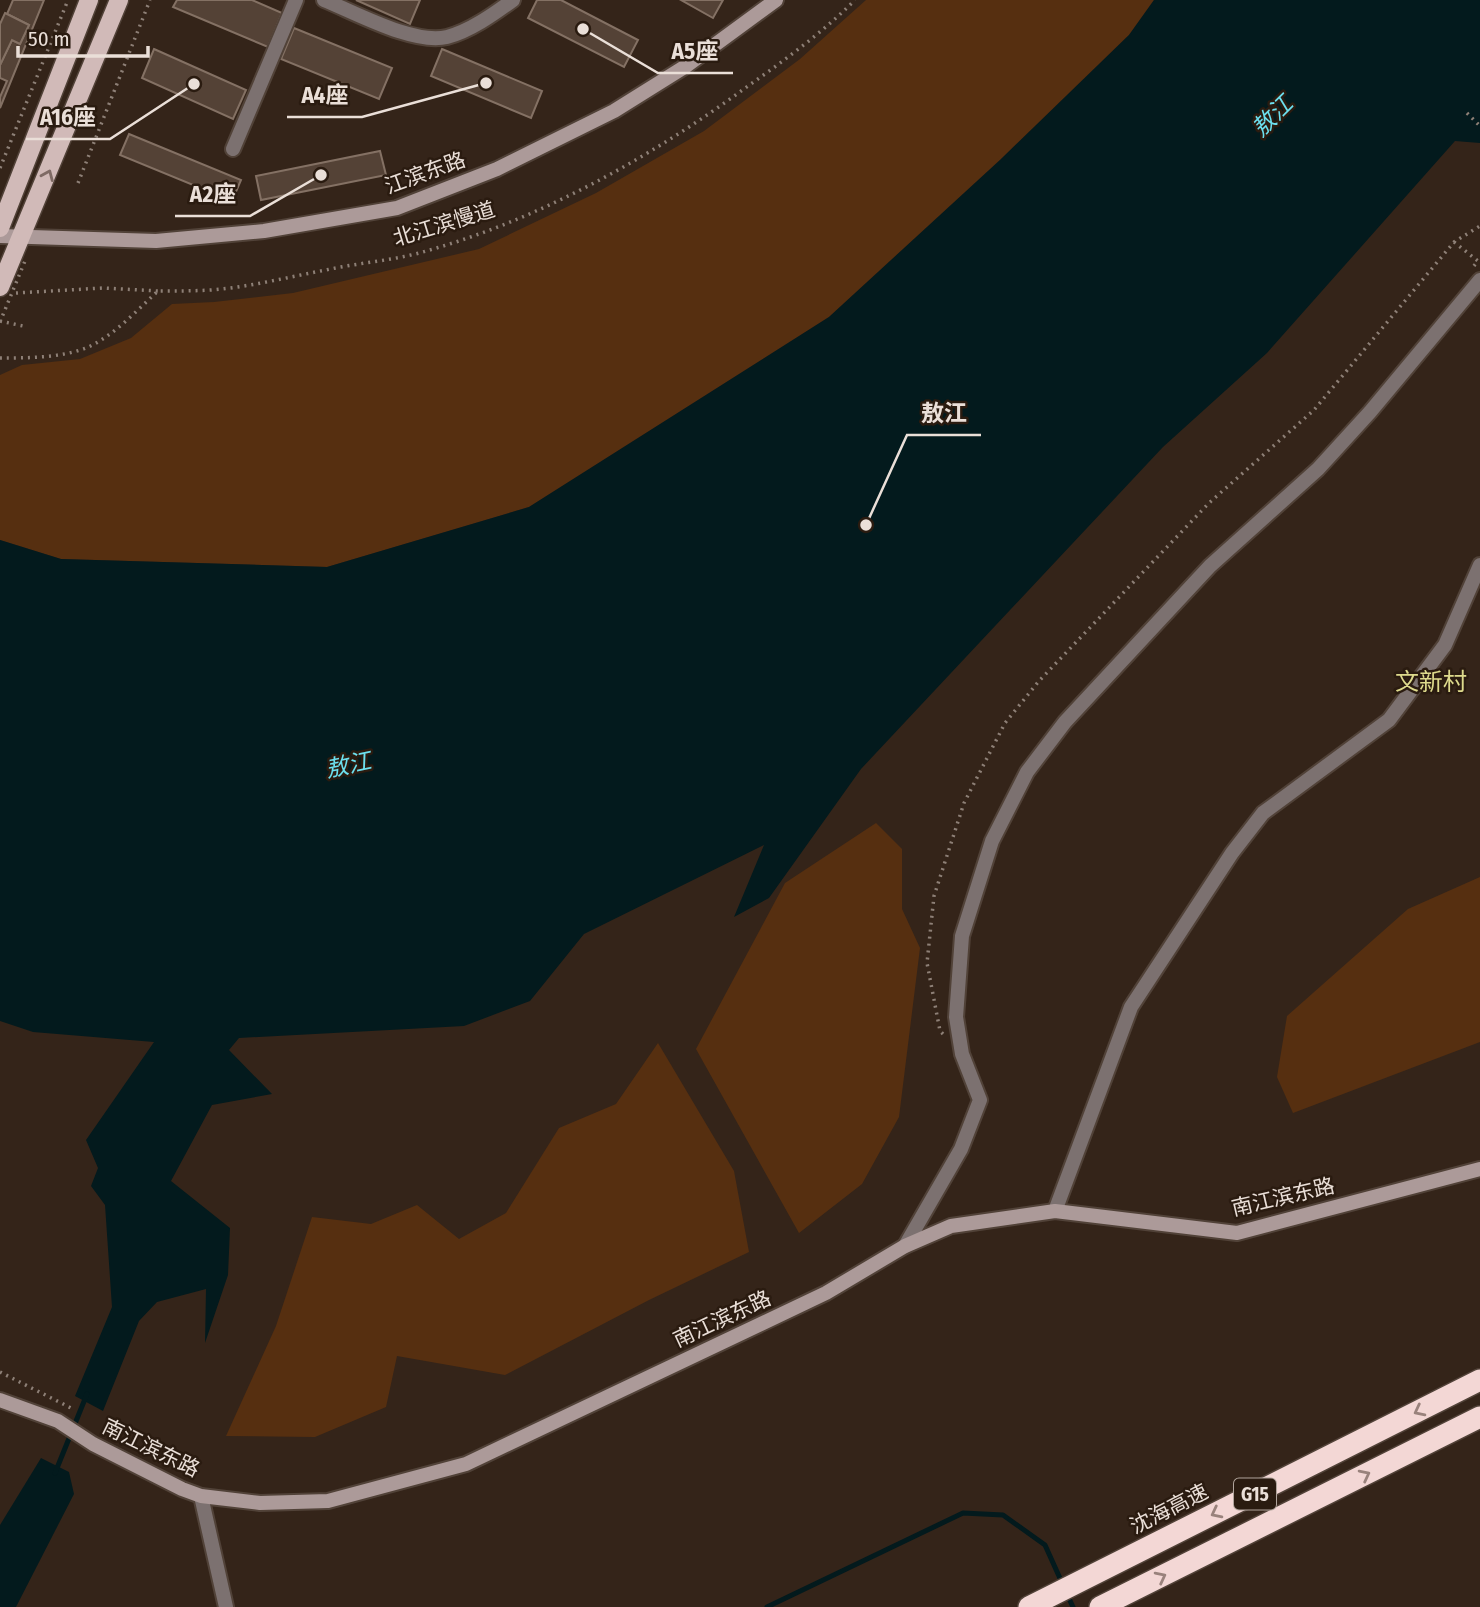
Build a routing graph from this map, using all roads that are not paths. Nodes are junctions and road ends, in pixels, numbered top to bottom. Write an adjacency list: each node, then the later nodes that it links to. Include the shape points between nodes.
1 (89, 0): 8 (main road)
2 (119, 0): 10 (main road, one-way to 2)
3 (296, 0): 7 (street)
4 (324, 0): 5 (street, via 415,38 446,38)
5 (513, 0)
6 (775, 0): 10 (main road, 江滨东路, via 686,66 614,111 497,169 397,208 264,231 156,241)
7 (233, 149)
8 (0, 228)
9 (0, 236): 10 (main road, 江滨东路)
10 (20, 237): 12 (main road, via 18,261)
11 (1477, 283): 16 (street, via 1318,469 1210,566 1065,722 1027,772 992,841 962,936 956,1017 962,1054 980,1100 961,1149)
12 (0, 287)
13 (1480, 565): 15 (street, via 1445,645 1389,720 1262,813 1225,864 1132,1007)
14 (1480, 1169): 15 (main road, 南江滨东路, via 1237,1233)
15 (1055, 1211): 16 (main road, 南江滨东路, via 951,1226)
16 (905, 1246): 20 (main road, 南江滨东路, via 826,1293 466,1464 328,1501 260,1503)
17 (1480, 1380): 22 (highway, 沈海高速 / G15, one-way to 22)
18 (0, 1400): 20 (main road, 南江滨东路, via 58,1421 93,1444)
19 (1480, 1417): 23 (highway, G15, one-way to 19)
20 (201, 1496): 21 (street)
21 (226, 1607)
22 (1030, 1607)
23 (1100, 1607)

